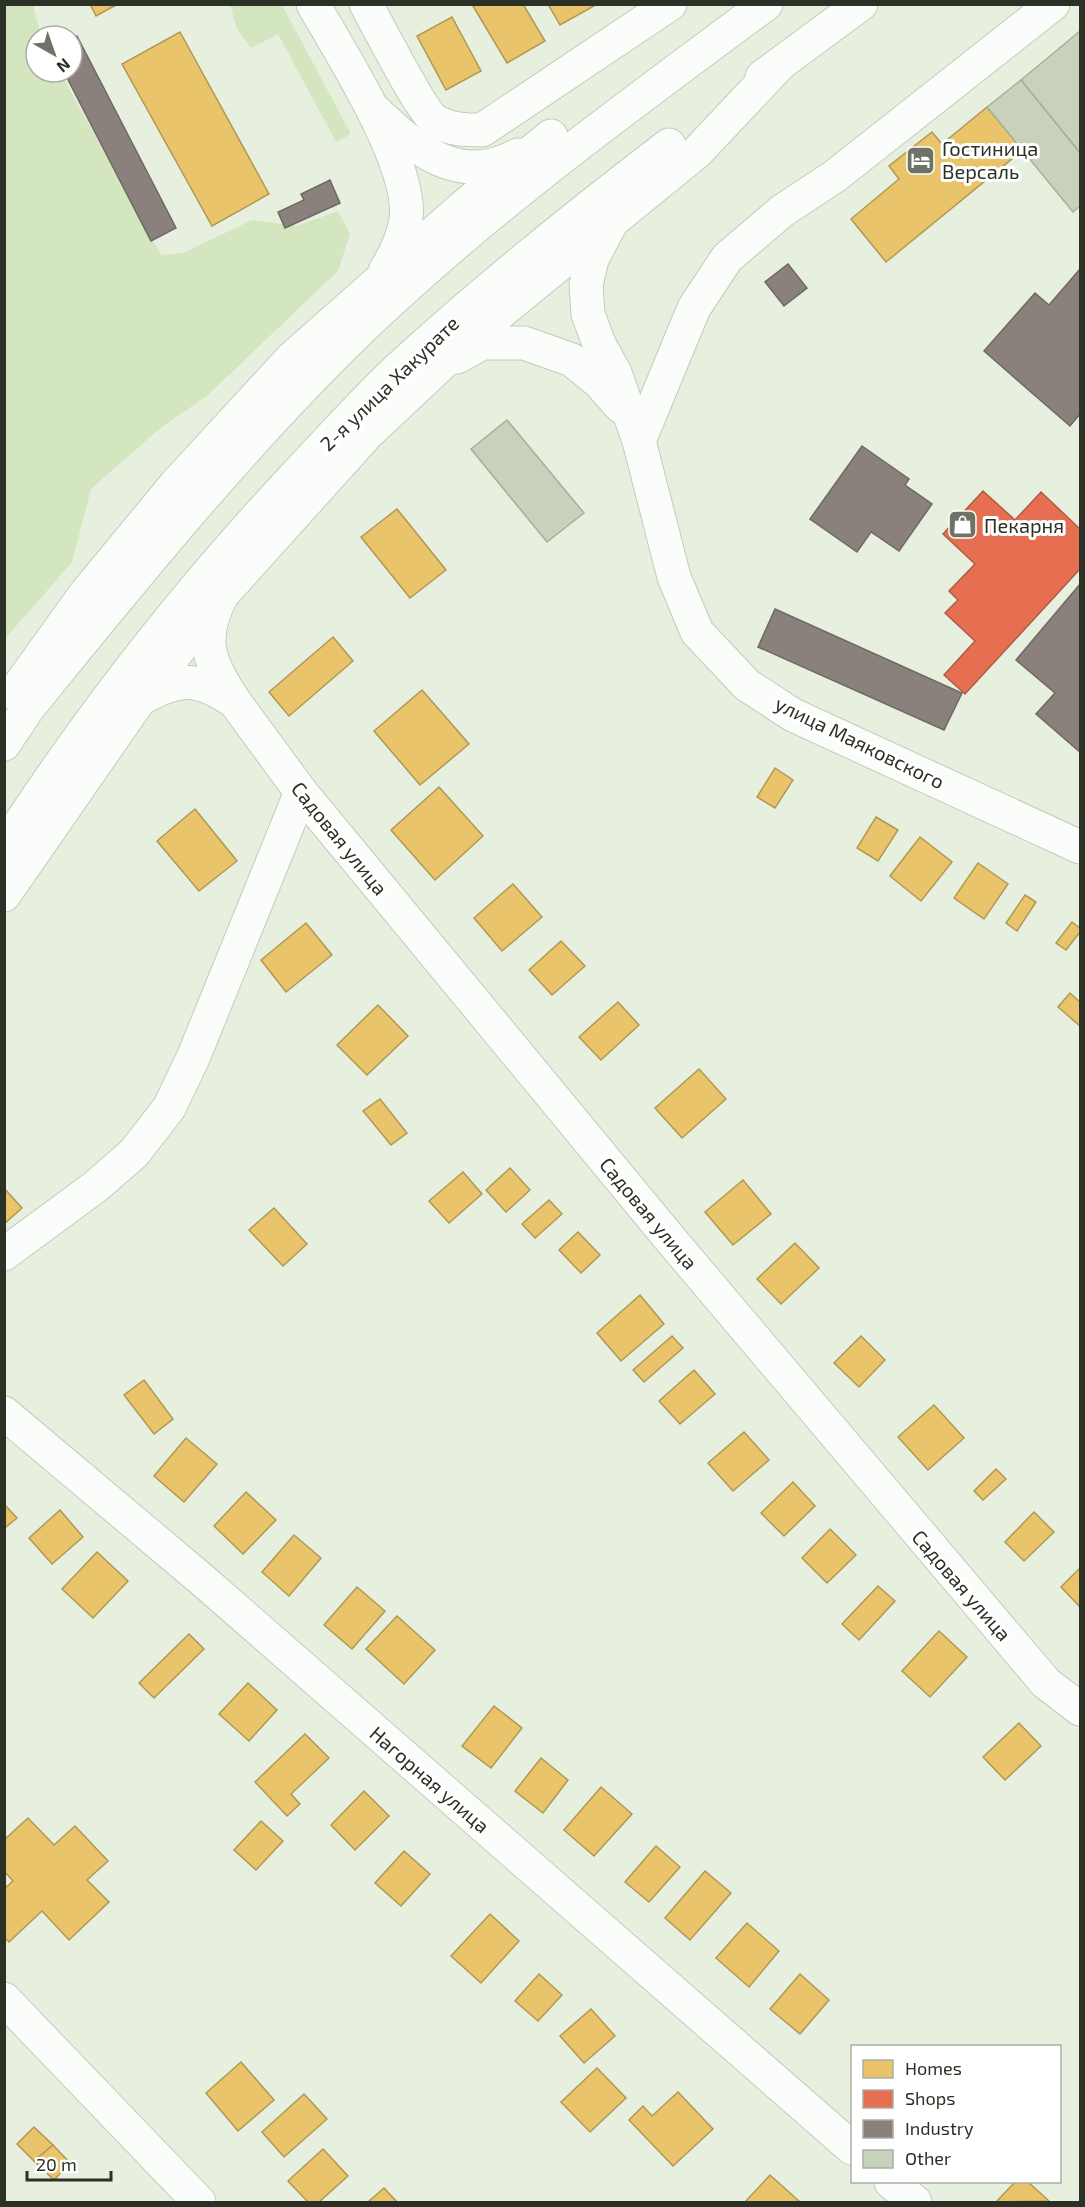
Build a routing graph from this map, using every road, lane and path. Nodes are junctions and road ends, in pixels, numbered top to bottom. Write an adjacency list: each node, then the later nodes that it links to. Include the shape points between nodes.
1 (313, 4): 8 (main road)
2 (366, 4): 3 (main road, via 435,122 459,130 482,129)
3 (670, 4)
4 (861, 4): 7 (main road, 2-я улица Хакурате)
5 (1053, 4): 14 (main road, via 727,258 694,308)
6 (757, 12): 9 (main road); 12 (main road)
7 (780, 64): 10 (main road, via 697,152); 13 (main road, 2-я улица Хакурате, via 596,200 476,300)
8 (373, 109): 9 (main road, via 409,143 449,163 502,164); 11 (main road, via 399,178 406,219 398,251)
9 (551, 136): 11 (main road)
10 (614, 217): 13 (main road, via 469,338); 14 (main road, улица Маяковского, via 592,259 586,285 588,314 615,373)
11 (379, 281): 12 (main road)
12 (353, 320): 18 (main road, via 292,358 176,484 86,593); 19 (main road, via 35,699)
13 (413, 379): 14 (main road, via 482,343 524,343 572,360 599,382); 15 (main road); 22 (main road, 2-я улица Хакурате, via 304,466 193,589 45,785)
14 (633, 427): 21 (main road, улица Маяковского, via 674,577 697,632 747,685 793,715)
15 (222, 595): 16 (main road); 17 (main road, Садовая улица, via 210,617 207,637 212,662)
16 (140, 699): 17 (main road, via 168,684 196,681); 23 (main road)
17 (235, 702): 20 (main road, Садовая улица)
18 (4, 707)
19 (4, 744)
20 (301, 792): 24 (main road, via 194,1058 169,1107 134,1153); 26 (main road, Садовая улица, via 927,1545 1046,1683)
21 (1080, 847)
22 (4, 848)
23 (4, 895)
24 (4, 1254)
25 (4, 1413): 28 (main road, Нагорная улица, via 191,1570)
26 (1080, 1709)
27 (4, 1999): 30 (main road)
28 (851, 2147)
29 (893, 2183): 31 (main road)
30 (199, 2202)
31 (915, 2202)

